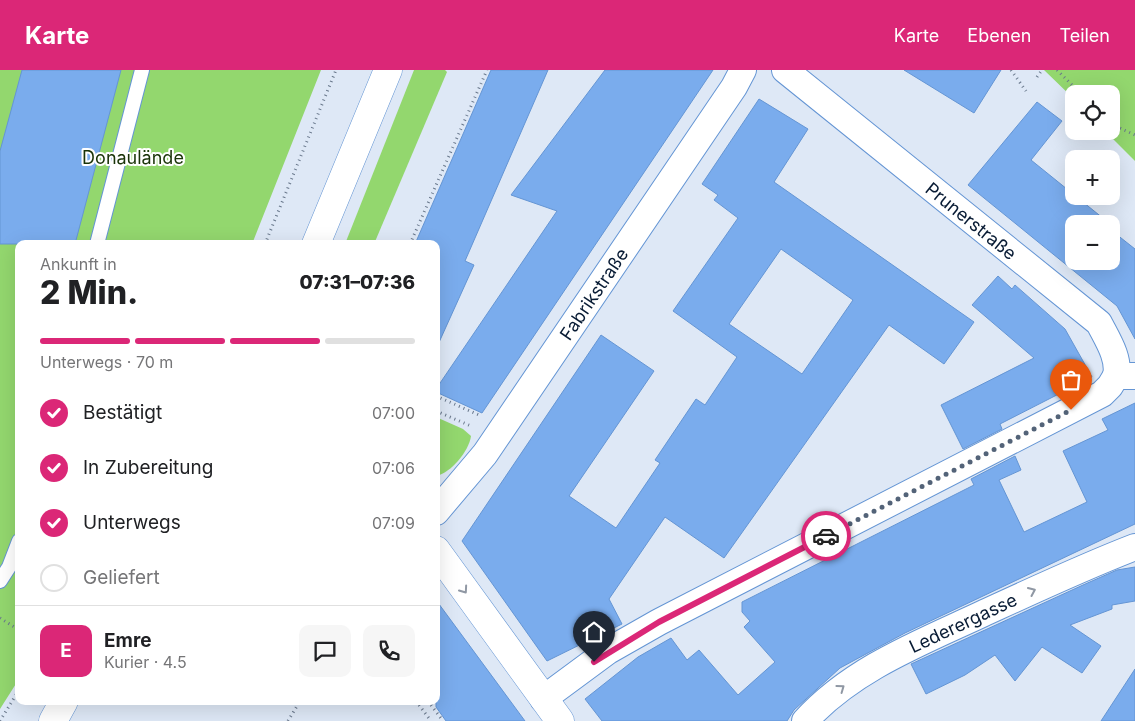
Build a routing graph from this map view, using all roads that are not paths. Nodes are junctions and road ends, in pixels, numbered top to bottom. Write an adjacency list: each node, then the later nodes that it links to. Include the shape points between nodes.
1 (142, 70): 5 (lane)
2 (388, 70): 6 (main road)
3 (743, 70): 8 (street, Fabrikstraße, via 497,437)
4 (785, 70): 7 (street, Prunerstraße, via 1099,323 1118,368)
5 (98, 240)
6 (318, 240)
7 (1125, 376): 13 (street, via 1102,394 659,622 608,651)
8 (440, 507)
9 (1135, 547): 17 (street, Lederergasse, one-way to 9, via 833,694 884,661)
10 (15, 551): 12 (lane)
11 (440, 556): 13 (main road, one-way to 13)
12 (0, 581)
13 (543, 699): 16 (main road)
14 (62, 705): 15 (main road)
15 (52, 721)
16 (560, 721)
17 (805, 721)

